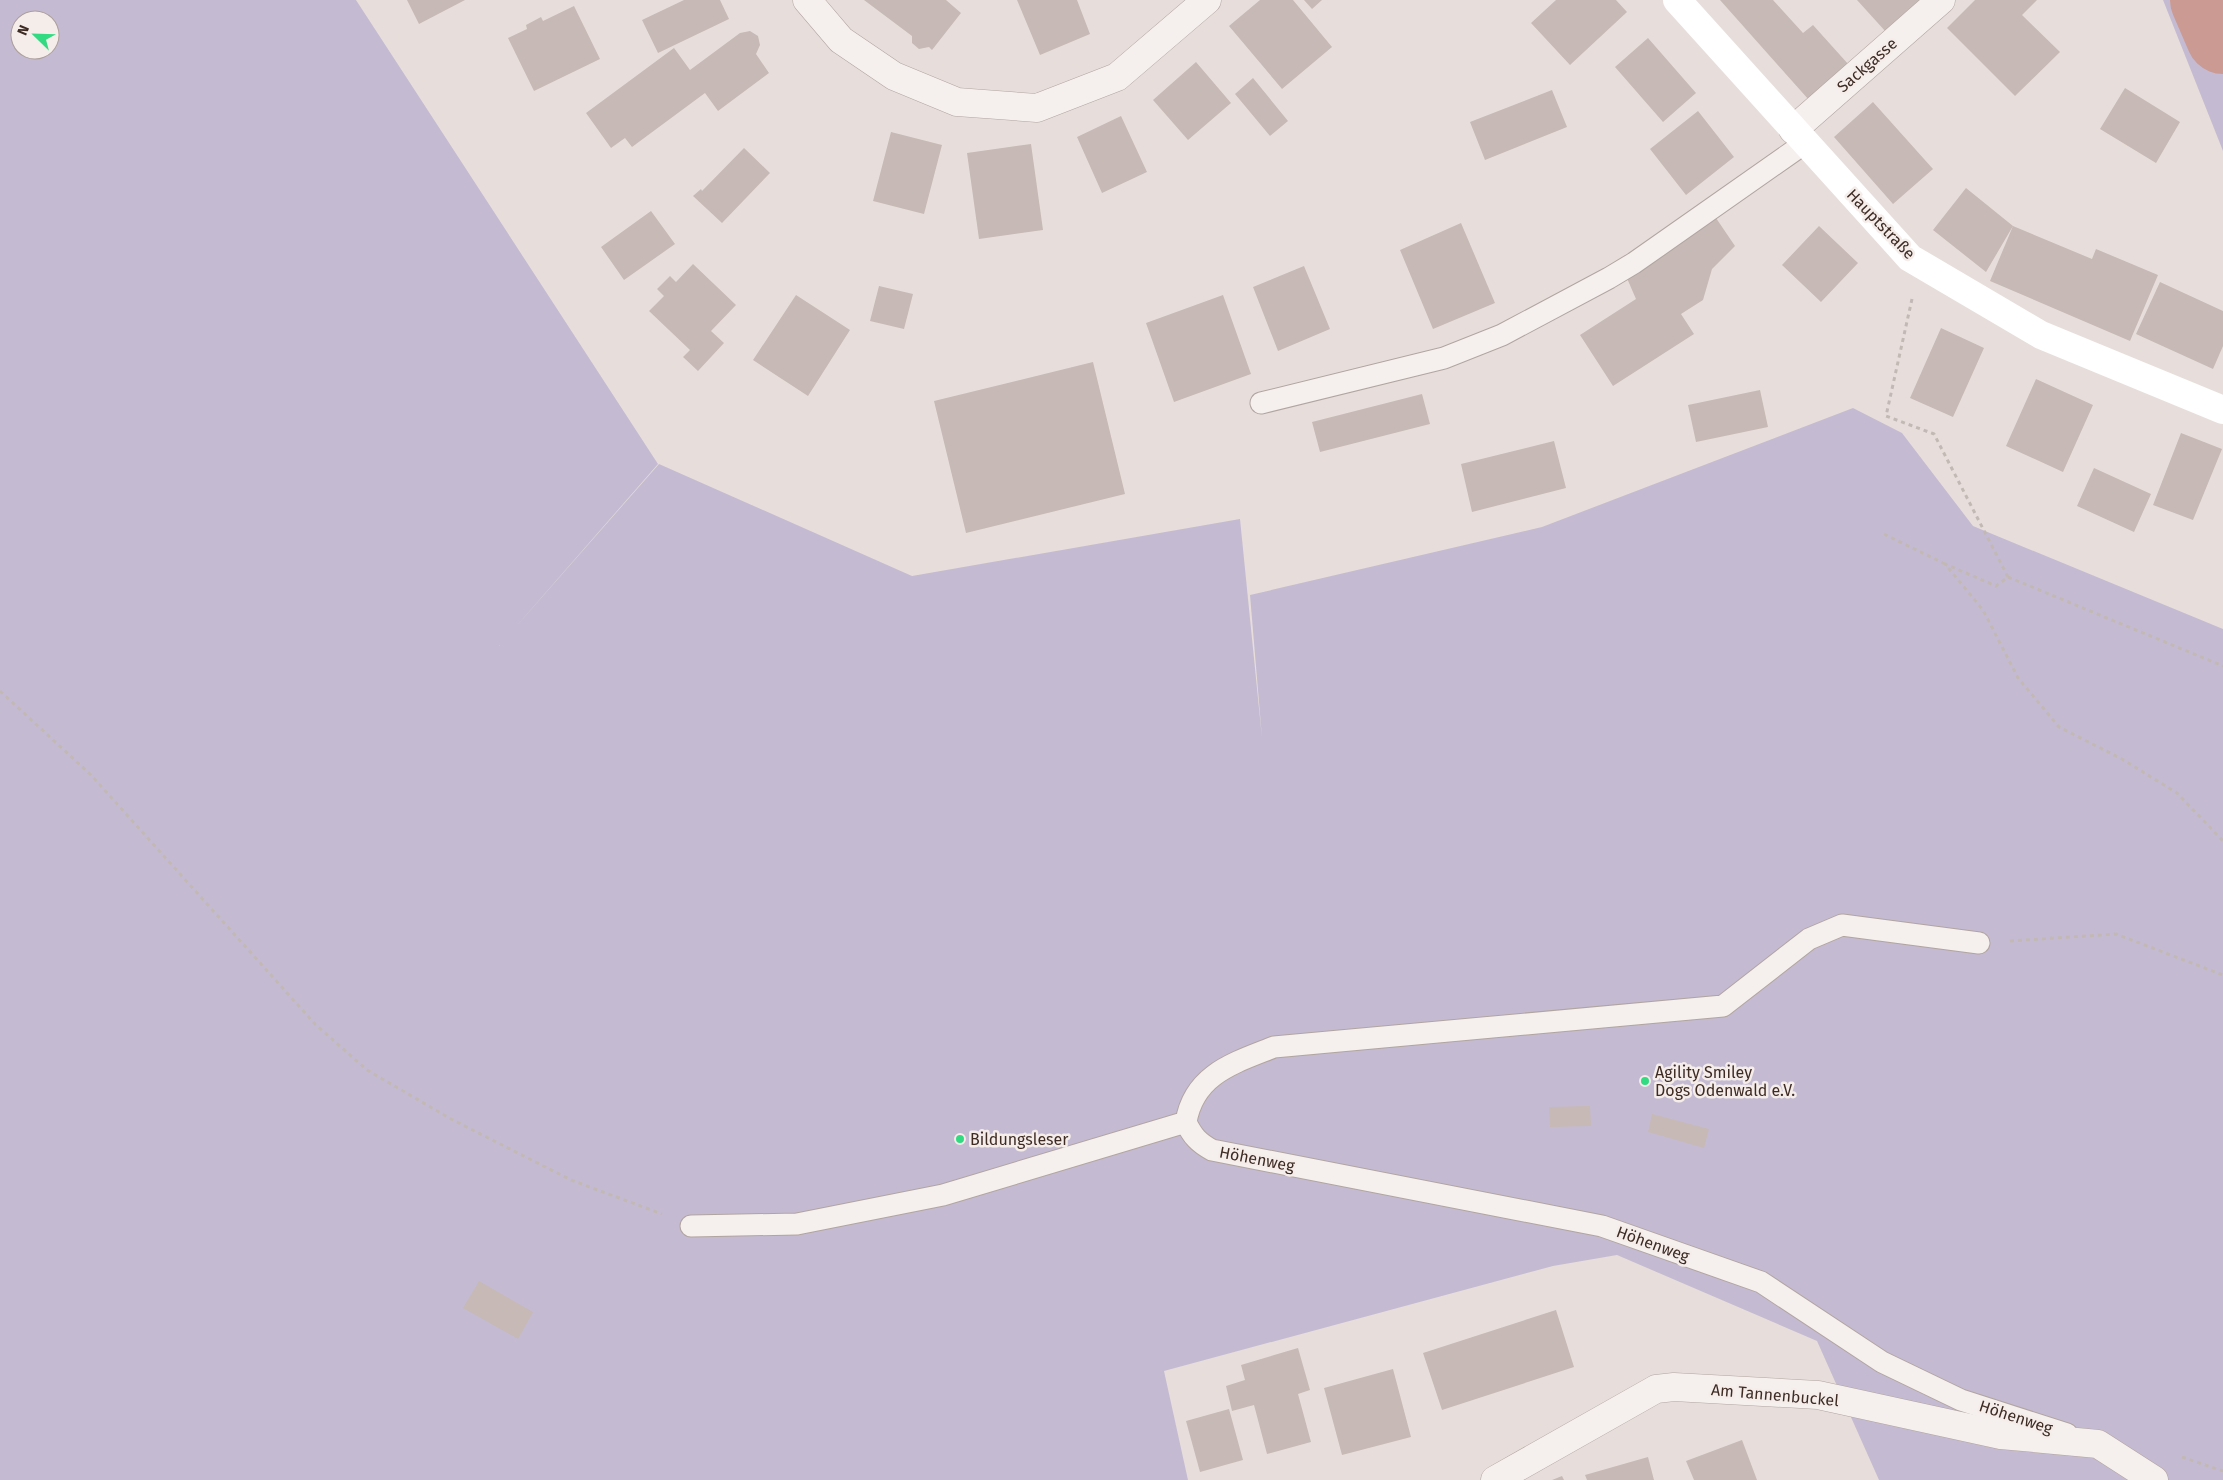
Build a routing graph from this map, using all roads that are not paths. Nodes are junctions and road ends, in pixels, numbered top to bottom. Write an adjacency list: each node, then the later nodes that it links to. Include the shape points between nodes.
1 (807, 0): 2 (street, via 841,40 894,76 957,102 1037,108 1117,77)
2 (1207, 0)
3 (1677, 0): 5 (main road, Hauptstraße)
4 (1940, 0): 5 (street, Sackgasse)
5 (1799, 136): 6 (lane, via 1634,263 1502,335 1444,358); 7 (main road, Hauptstraße, via 1910,258 2041,335)
6 (1261, 403)
7 (2223, 410)
8 (1979, 943): 9 (lane, via 1842,925 1809,939 1722,1006 1274,1047 1232,1063 1208,1080 1197,1090 1189,1105)
9 (1186, 1122): 10 (lane, via 943,1195 798,1224); 11 (lane, Höhenweg, via 1191,1134 1212,1150 1612,1230 1761,1282 1882,1362 1961,1400)
10 (691, 1226)
11 (2098, 1444): 12 (street, Am Tannenbuckel, via 2001,1435 1818,1395 1674,1387 1656,1389); 13 (street, Am Tannenbuckel)
12 (1495, 1480)
13 (2154, 1480)

